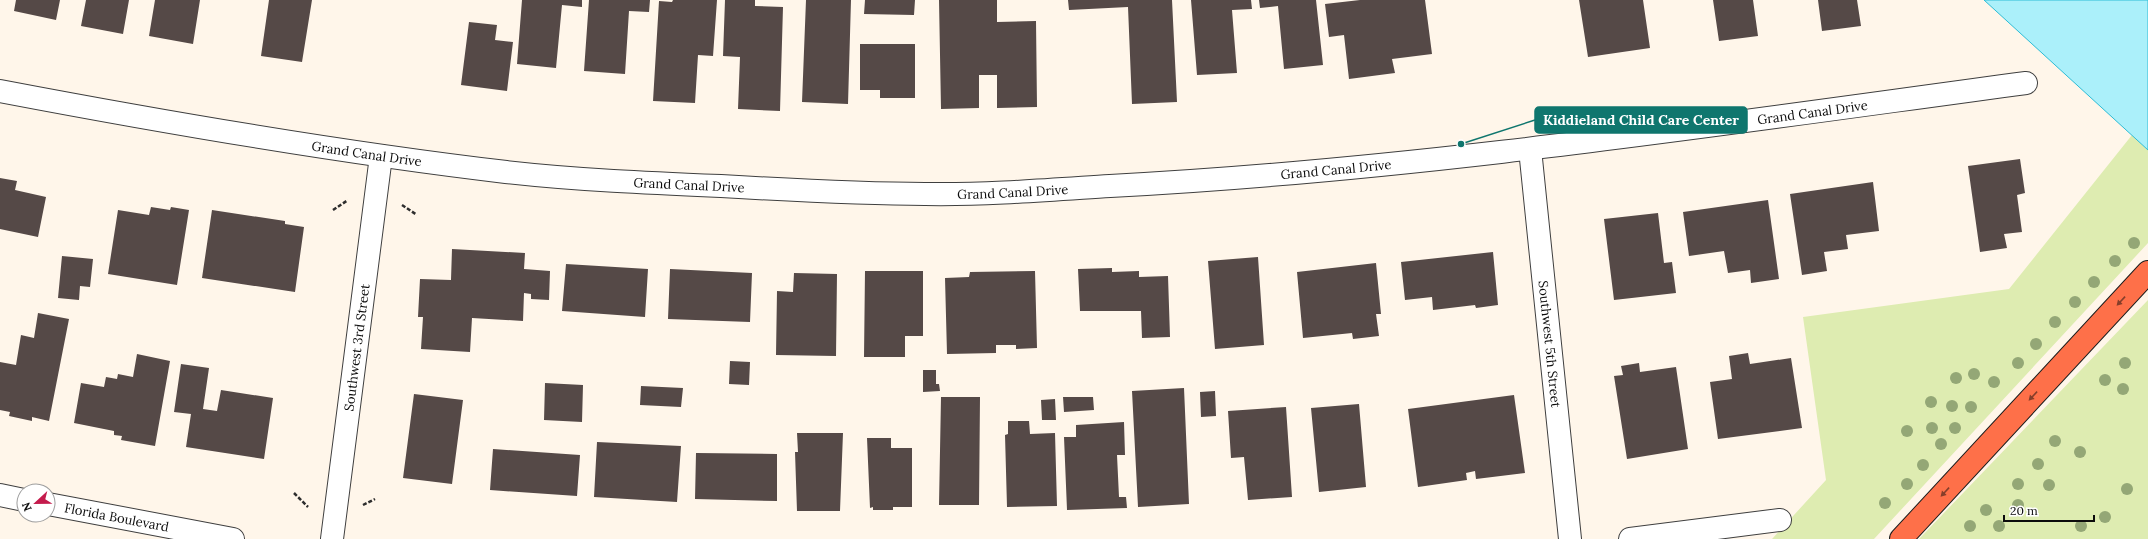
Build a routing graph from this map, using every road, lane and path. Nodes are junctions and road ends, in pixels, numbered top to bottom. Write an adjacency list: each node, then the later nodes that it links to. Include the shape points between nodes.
1 (2026, 83): 3 (street, Grand Canal Drive)
2 (0, 90): 4 (street, Grand Canal Drive, via 165,122)
3 (1530, 149): 4 (street, Grand Canal Drive, via 1235,180 990,194 865,194 567,178); 20 (street, Southwest 5th Street)
4 (381, 156): 19 (street, Southwest 3rd Street)
5 (348, 200): 7 (path)
6 (401, 204): 8 (path)
7 (333, 210)
8 (417, 215)
9 (2148, 272): 22 (highway, one-way to 22)
10 (294, 493): 15 (path)
11 (0, 496): 12 (street)
12 (16, 499)
13 (375, 499): 16 (path)
14 (56, 506): 18 (street, Florida Boulevard)
15 (308, 507)
16 (361, 507)
17 (1780, 520): 21 (street)
18 (233, 539)
19 (332, 539)
20 (1570, 539)
21 (1630, 539)
22 (1901, 539)

